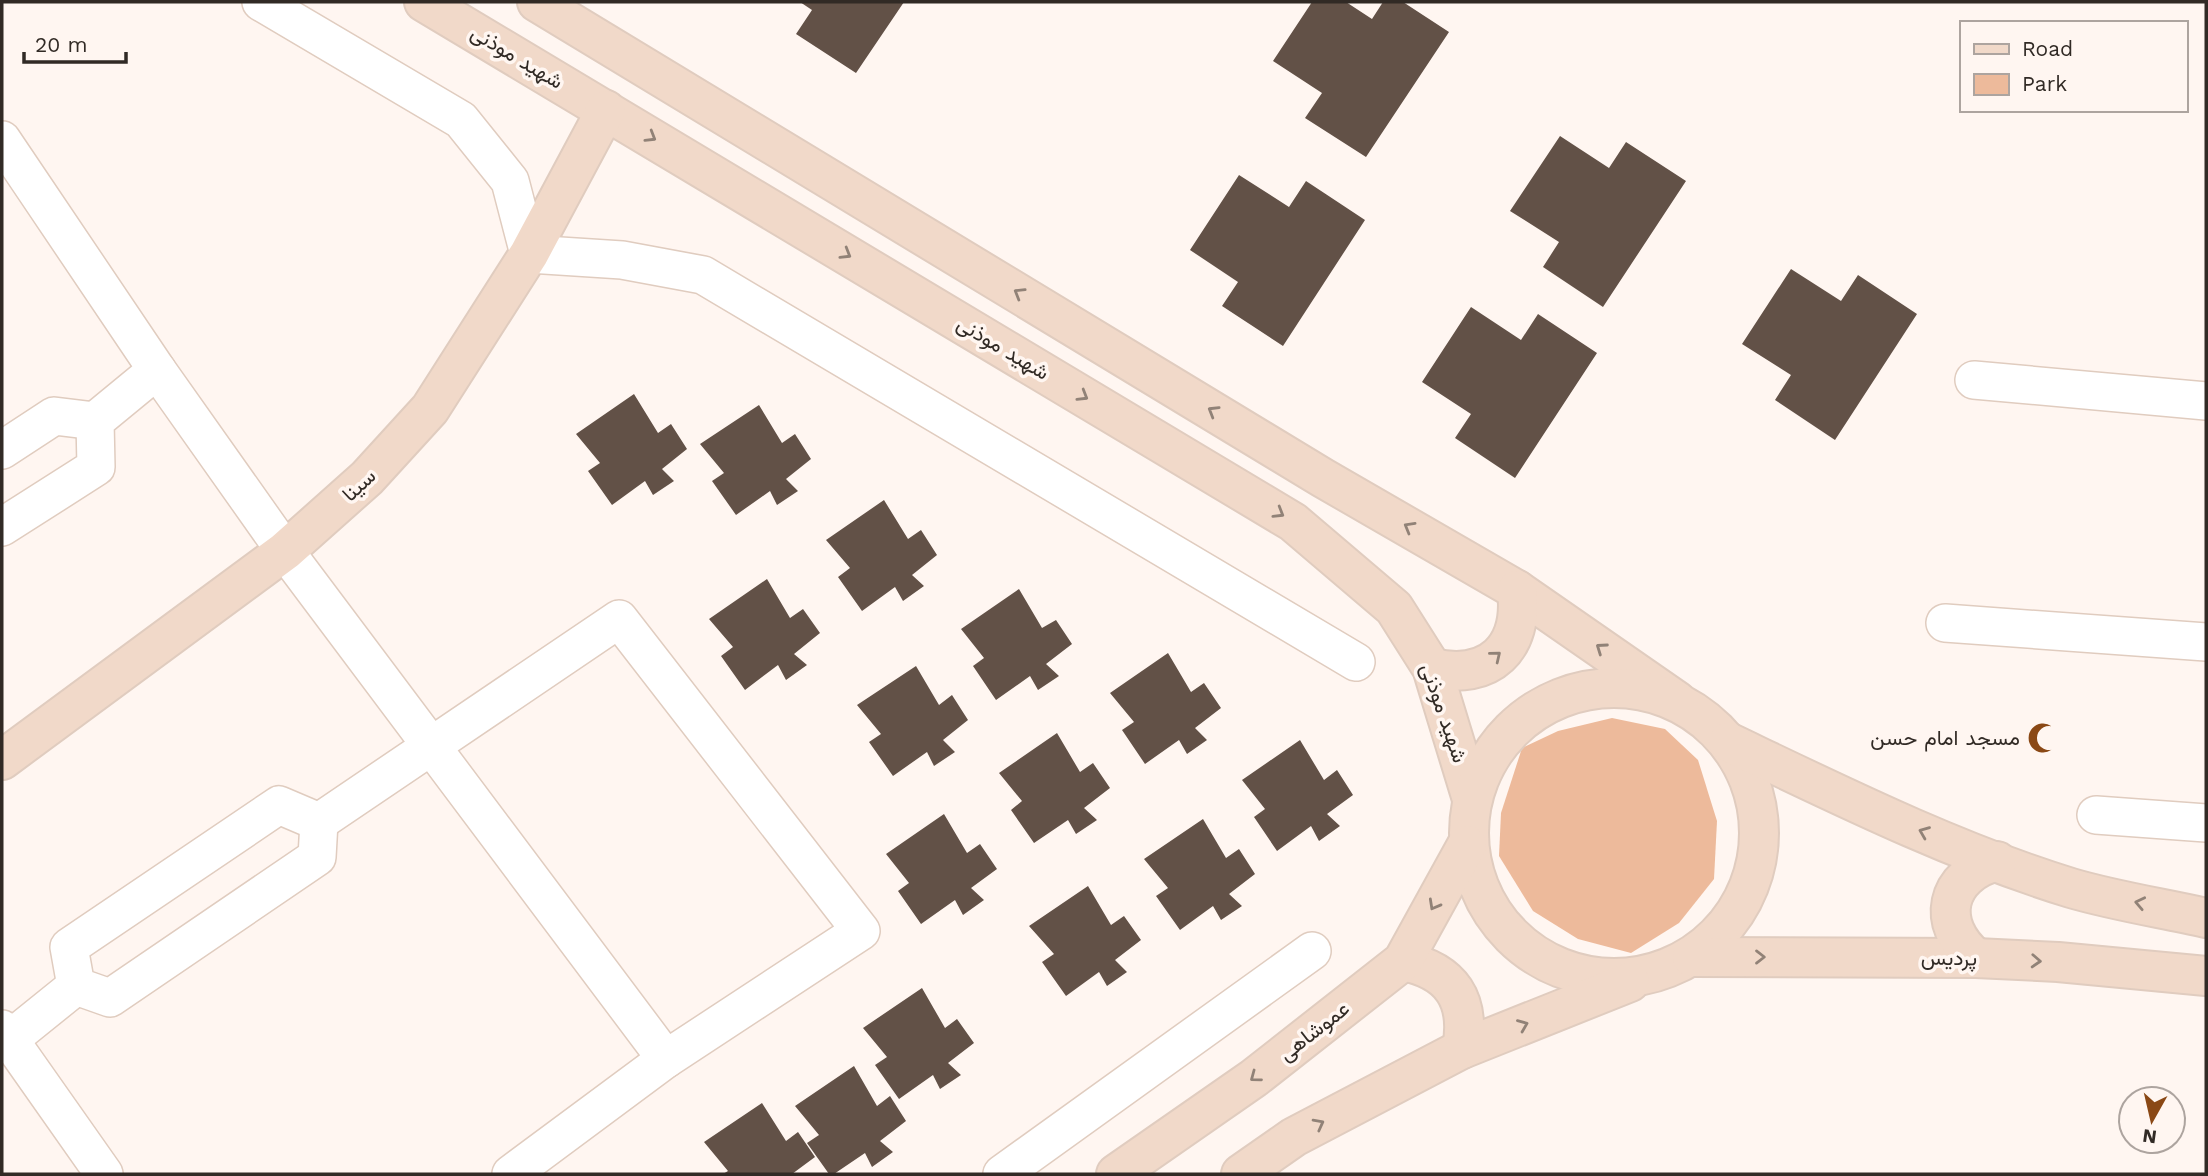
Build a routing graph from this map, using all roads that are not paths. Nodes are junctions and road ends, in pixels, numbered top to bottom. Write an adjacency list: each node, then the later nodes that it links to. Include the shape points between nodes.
1 (261, 2): 6 (street, via 461,120 510,181)
2 (424, 2): 4 (main road, شهید موذنی)
3 (537, 2): 14 (main road, one-way to 3, via 1323,478)
4 (607, 110): 6 (main road, سینا); 18 (main road, شهید موذنی, one-way to 18, via 1293,522 1394,608)
5 (2, 139): 7 (street)
6 (529, 254): 13 (main road, سینا, via 430,409 367,478); 17 (street, via 622,260 703,275)
7 (157, 370): 10 (street); 13 (street)
8 (1974, 380): 9 (street)
9 (2206, 401)
10 (95, 421): 11 (street, via 54,416); 12 (street, via 96,467)
11 (2, 450)
12 (2, 527)
13 (285, 551): 21 (street); 22 (main road, سینا)
14 (1517, 590): 18 (main road, one-way to 14, via 1472,670 1491,662 1516,630); 19 (main road, one-way to 14)
15 (1945, 623): 16 (street)
16 (2206, 642)
17 (1356, 662)
18 (1432, 668): 23 (main road, شهید موذنی)
19 (1677, 701): 20 (main road, via 1705,719); 23 (main road, via 1636,688 1593,688 1552,700 1516,724 1488,756)
20 (1728, 742): 28 (main road, one-way to 20, via 1869,809); 31 (main road, via 1752,785 1760,834 1752,881 1729,925)
21 (431, 745): 25 (street); 39 (street); 39 (street, via 619,619 861,931)
22 (2, 760)
23 (1471, 796): 27 (main road)
24 (2096, 815): 26 (street)
25 (319, 822): 36 (street, via 317,857 110,998); 36 (street, via 279,805 69,947)
26 (2206, 822)
27 (1467, 845): 33 (main road, عموشاهی, one-way to 33); 34 (main road, via 1480,894 1508,935 1548,964 1595,978)
28 (1997, 861): 29 (main road, one-way to 28, via 2072,888); 32 (main road, via 1967,874 1951,902 1955,934)
29 (2206, 918)
30 (1312, 951): 42 (street)
31 (1692, 957): 32 (main road, پردیس, one-way to 32); 34 (main road)
32 (1976, 958): 35 (main road, پردیس, one-way to 35)
33 (1403, 961): 38 (main road, via 1441,975 1455,990 1464,1009); 43 (main road, عموشاهی, one-way to 43, via 1254,1078)
34 (1645, 976): 38 (main road, one-way to 34)
35 (2206, 976)
36 (76, 986): 37 (street)
37 (5, 1035): 40 (street)
38 (1462, 1049): 44 (main road, one-way to 38, via 1294,1137)
39 (666, 1059): 41 (street)
40 (104, 1174)
41 (511, 1174)
42 (1002, 1174)
43 (1116, 1174)
44 (1241, 1174)

